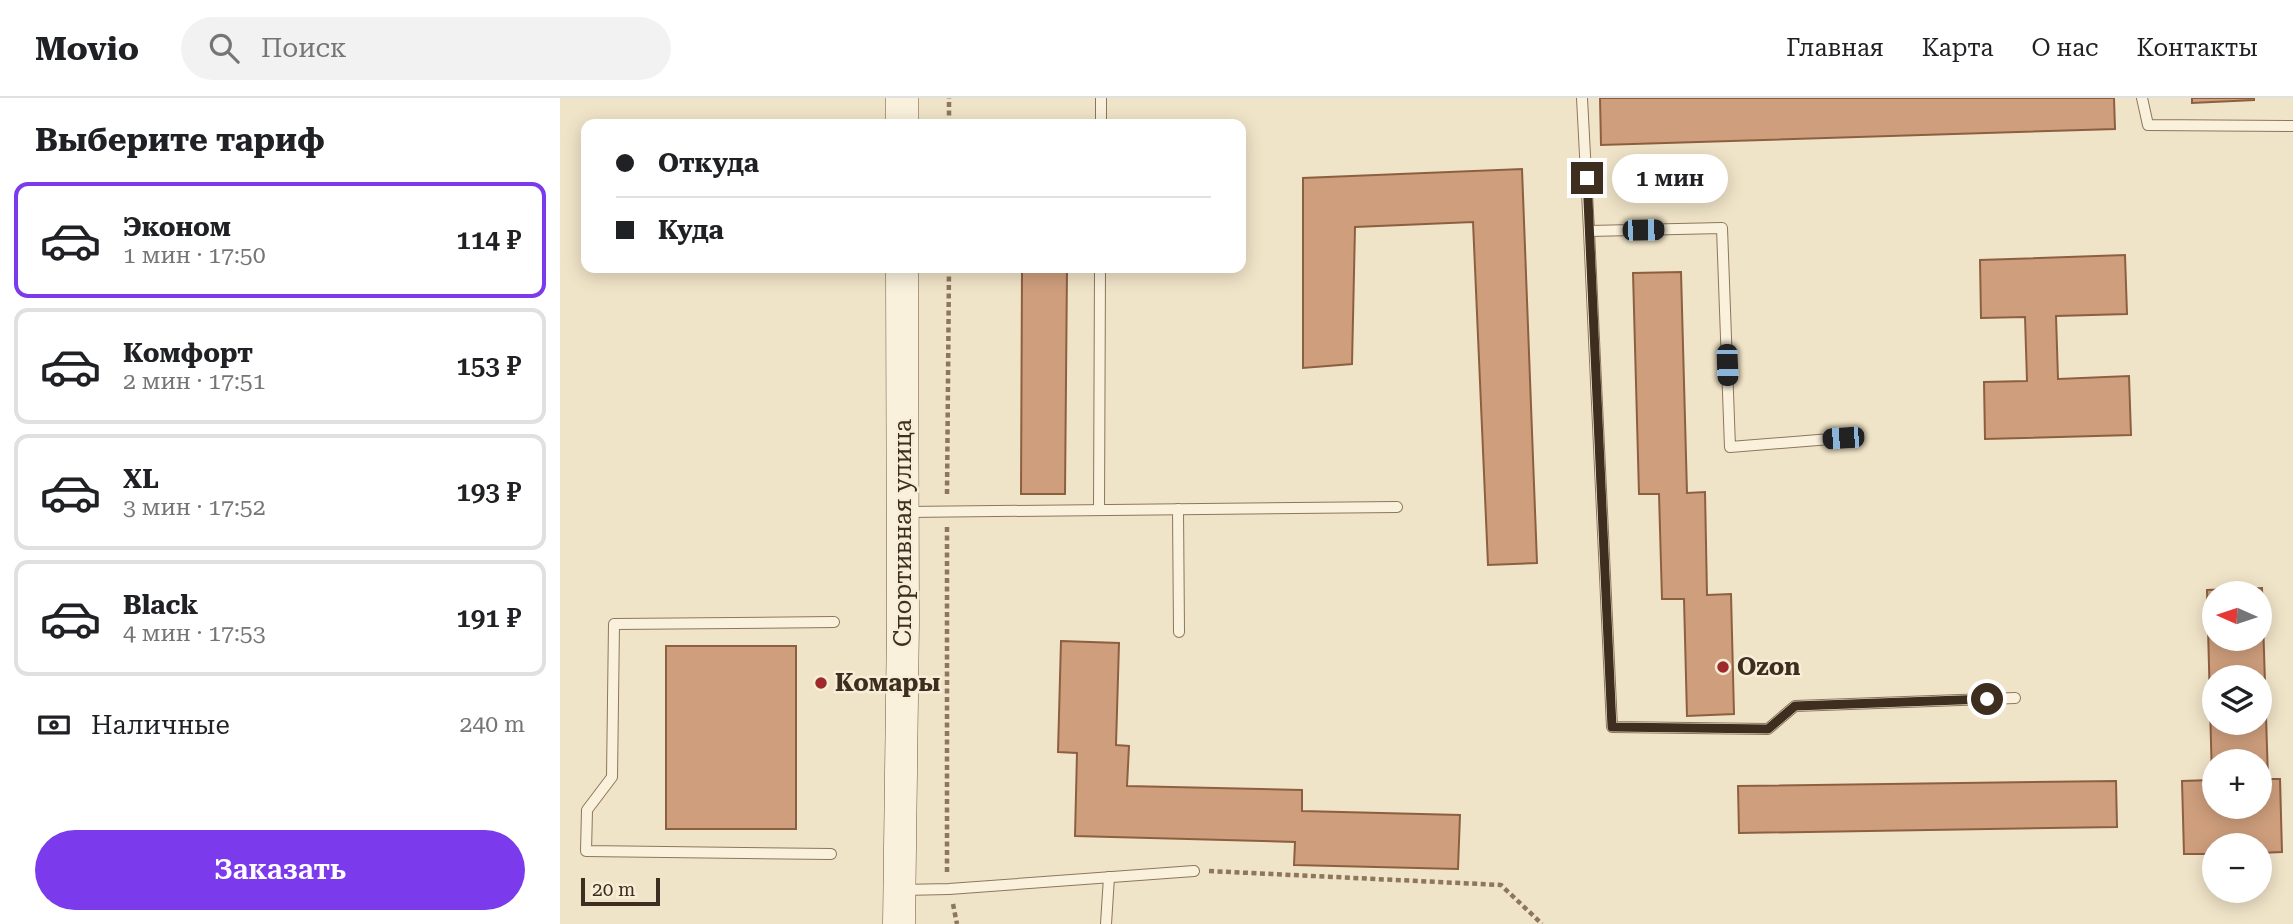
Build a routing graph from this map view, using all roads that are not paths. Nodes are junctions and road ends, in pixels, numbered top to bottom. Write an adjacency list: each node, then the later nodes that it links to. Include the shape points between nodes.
1 (902, 98): 5 (street)
2 (1101, 98): 6 (lane)
3 (1582, 98): 8 (lane)
4 (2142, 98): 7 (lane, via 2148,125)
5 (902, 119)
6 (1101, 119)
7 (2293, 126)
8 (1589, 231): 11 (lane, via 1722,228 1730,447); 18 (lane, via 1612,727 1768,729 1795,706)
9 (902, 273): 15 (street, Спортивная улица)
10 (1100, 273): 14 (lane)
11 (1843, 438)
12 (1397, 507): 13 (lane)
13 (1178, 509): 14 (lane); 17 (lane)
14 (1099, 510): 15 (lane)
15 (903, 512): 22 (street, Спортивная улица)
16 (834, 622): 19 (lane, via 614,624 612,777 587,810 586,851)
17 (1179, 632)
18 (2015, 698)
19 (831, 854)
20 (1194, 871): 21 (lane)
21 (1109, 877): 22 (lane); 24 (lane)
22 (899, 890): 23 (street, Спортивная улица)
23 (899, 924)
24 (1106, 924)

